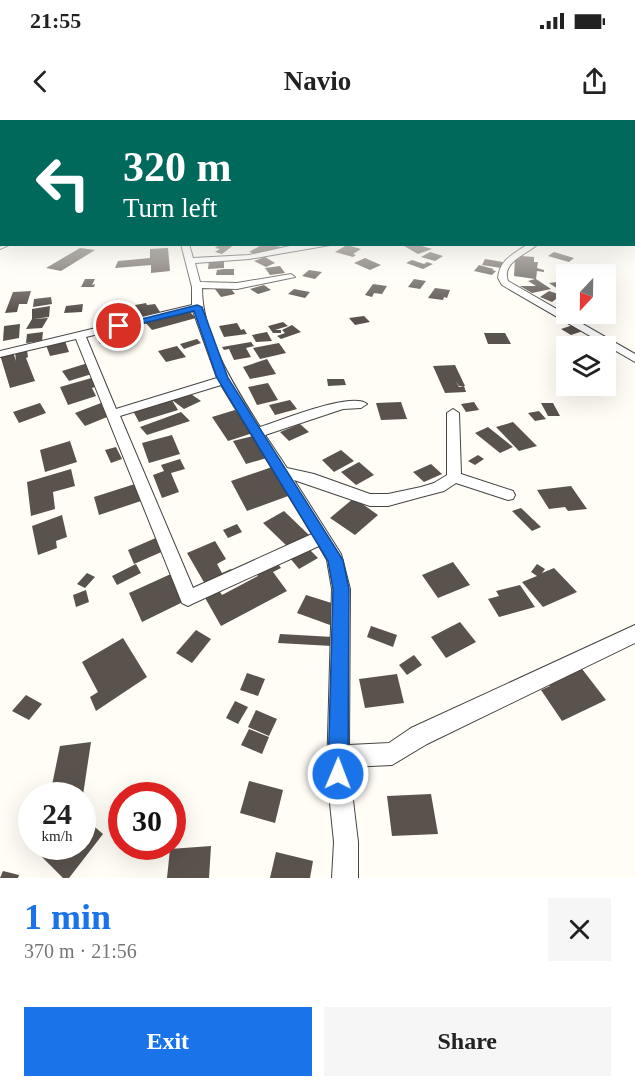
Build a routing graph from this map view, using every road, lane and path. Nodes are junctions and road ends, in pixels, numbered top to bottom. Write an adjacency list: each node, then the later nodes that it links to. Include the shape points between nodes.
1 (303, 246): 3 (street, via 249,257)
2 (530, 246): 9 (street, via 504,265 505,283)
3 (187, 253): 5 (street)
4 (291, 277): 5 (street, via 237,286)
5 (196, 285): 6 (street)
6 (197, 307): 7 (street); 10 (street)
7 (80, 335): 8 (street); 13 (street)
8 (0, 354)
9 (635, 359)
10 (224, 380): 13 (street); 14 (street)
11 (361, 404): 14 (street, via 342,405)
12 (453, 413): 16 (street)
13 (112, 414): 18 (street, via 188,598)
14 (257, 433): 15 (street)
15 (281, 472): 16 (street, via 370,500 388,500 440,487); 18 (street)
16 (454, 477): 17 (street)
17 (508, 495)
18 (322, 537): 20 (street, via 335,560 341,589)
19 (635, 634): 20 (street, via 419,736 392,754)
20 (338, 757): 21 (street, via 346,842)
21 (345, 878)

